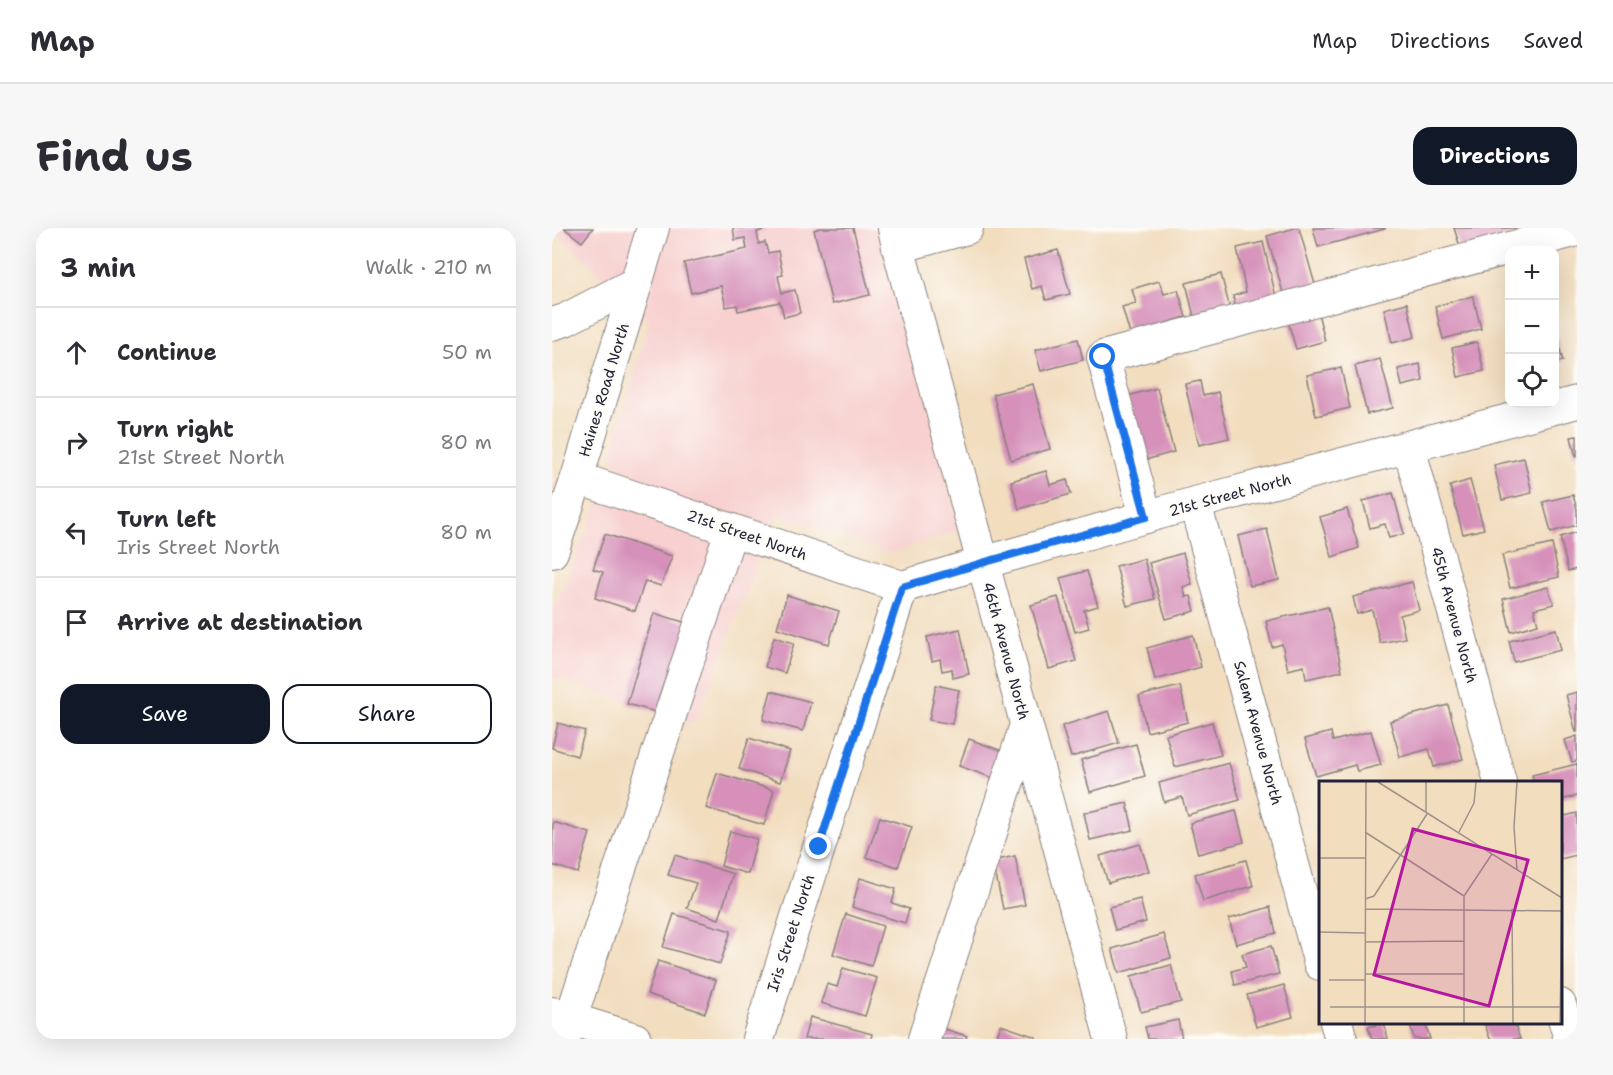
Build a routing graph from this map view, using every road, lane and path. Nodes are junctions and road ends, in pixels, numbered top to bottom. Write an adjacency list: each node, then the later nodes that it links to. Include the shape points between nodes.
1 (653, 228): 5 (street, Haines Road North)
2 (967, 228): 4 (street)
3 (1577, 230): 11 (street, via 1103,357)
4 (896, 238): 14 (street, 46th Avenue North)
5 (636, 282): 6 (street); 9 (street, Haines Road North)
6 (552, 324)
7 (1577, 402): 8 (street, 21st Street North)
8 (1409, 447): 10 (street, 21st Street North); 17 (street, 45th Avenue North)
9 (577, 478): 12 (street, 21st Street North); 13 (street, Haines Road North)
10 (1196, 503): 11 (street, 21st Street North); 18 (street, Salem Avenue North)
11 (1146, 517): 14 (street, 21st Street North)
12 (731, 530): 15 (street, 21st Street North); 20 (street)
13 (552, 552)
14 (982, 563): 15 (street, 21st Street North); 16 (street, 46th Avenue North)
15 (902, 587): 23 (street, Iris Street North)
16 (1026, 725): 24 (street); 25 (street, 46th Avenue North)
17 (1499, 781)
18 (1319, 960)
19 (1562, 1012): 27 (street)
20 (562, 1023): 22 (street)
21 (1336, 1024): 26 (street)
22 (635, 1039)
23 (758, 1039)
24 (924, 1039)
25 (1111, 1039)
26 (1341, 1039)
27 (1570, 1039)

